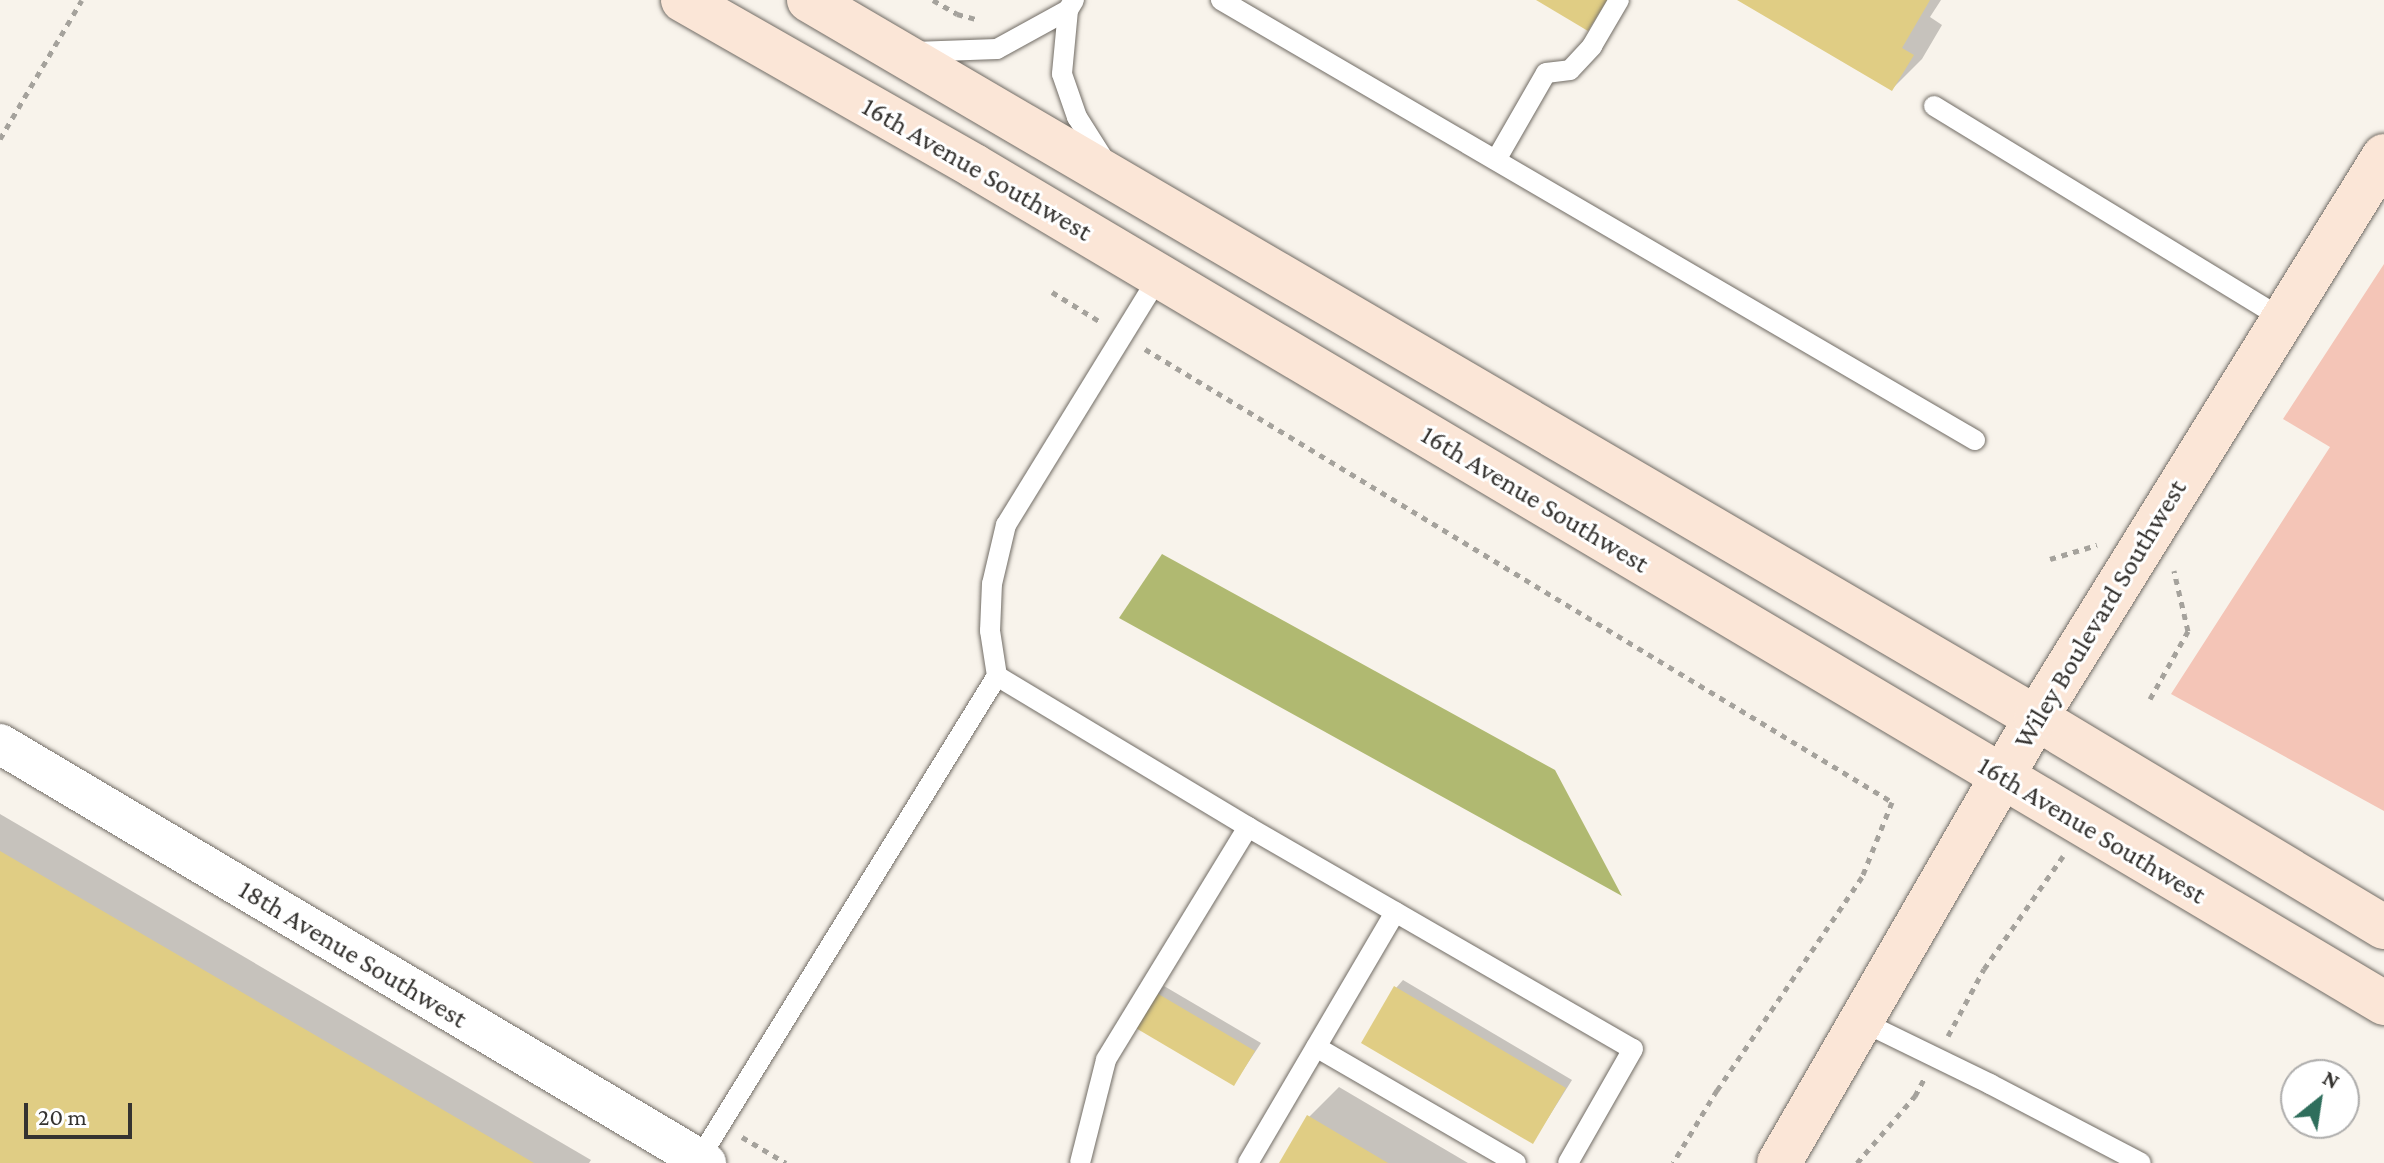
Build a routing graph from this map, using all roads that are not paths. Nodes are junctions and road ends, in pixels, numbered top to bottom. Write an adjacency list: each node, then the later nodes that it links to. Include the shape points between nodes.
1 (683, 0): 6 (main road, 16th Avenue Southwest)
2 (809, 0): 7 (main road)
3 (1221, 0): 11 (lane)
4 (1619, 0): 11 (lane, via 1592,46 1570,70 1546,73)
5 (1071, 5): 7 (lane, via 997,49); 12 (lane, via 1062,74 1077,117)
6 (754, 40): 9 (main road, via 783,32 815,35 989,136 1014,140); 13 (main road, 16th Avenue Southwest)
7 (898, 52): 9 (main road)
8 (1934, 106): 14 (lane)
9 (1033, 131): 12 (main road)
10 (2384, 156): 14 (main road, Wiley Boulevard Southwest)
11 (1496, 160): 15 (lane)
12 (1117, 180): 17 (main road)
13 (1159, 276): 16 (lane, via 1006,525 992,584 990,631); 19 (main road, 16th Avenue Southwest)
14 (2281, 318): 17 (main road, Wiley Boulevard Southwest)
15 (1975, 440)
16 (997, 676): 20 (lane); 26 (lane)
17 (2036, 718): 19 (main road, Wiley Boulevard Southwest); 22 (main road)
18 (0, 744): 26 (street, 18th Avenue Southwest)
19 (2002, 777): 23 (main road, 16th Avenue Southwest); 24 (main road, Wiley Boulevard Southwest)
20 (1248, 827): 21 (lane); 27 (lane, via 1106,1060)
21 (1395, 912): 25 (lane); 30 (lane, via 1633,1049)
22 (2384, 927)
23 (2384, 1003)
24 (1861, 1021): 31 (main road, Wiley Boulevard Southwest); 32 (lane)
25 (1316, 1047): 28 (lane); 29 (lane)
26 (683, 1157)
27 (1080, 1163)
28 (1248, 1163)
29 (1516, 1163)
30 (1568, 1163)
31 (1779, 1163)
32 (2141, 1163)

